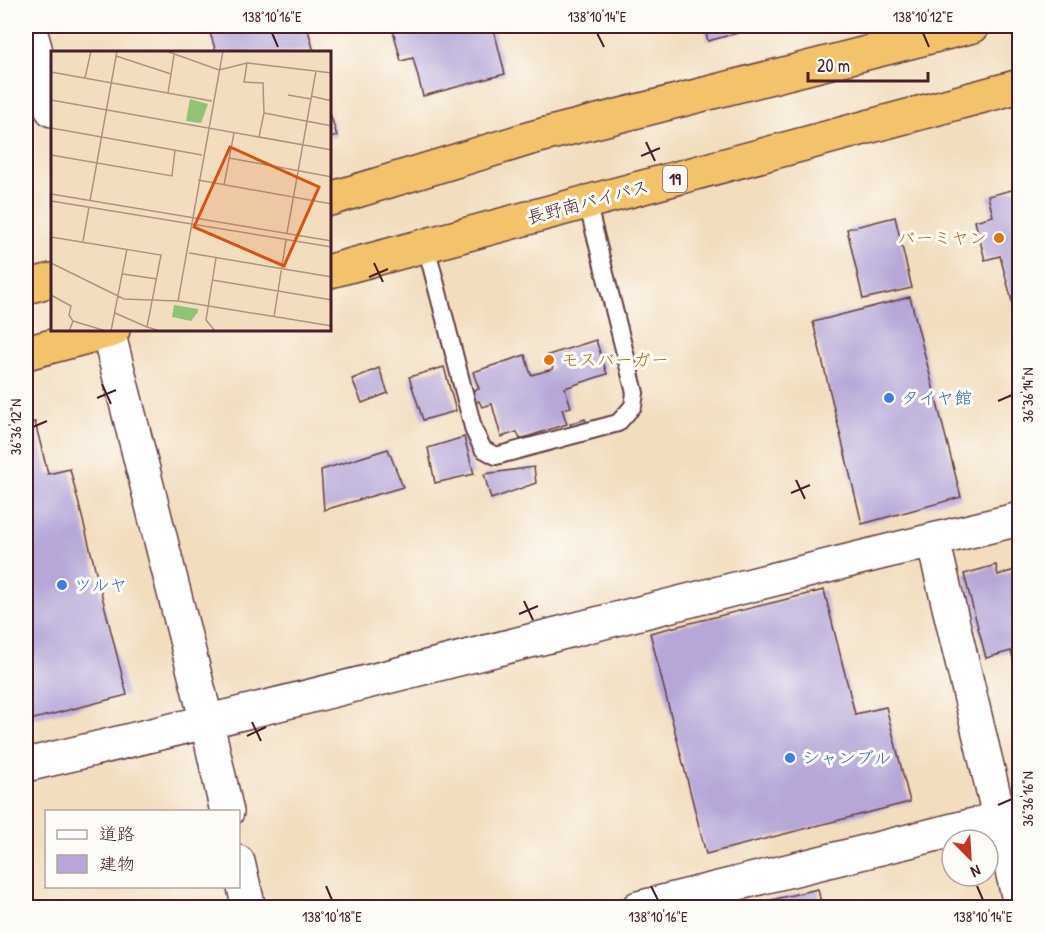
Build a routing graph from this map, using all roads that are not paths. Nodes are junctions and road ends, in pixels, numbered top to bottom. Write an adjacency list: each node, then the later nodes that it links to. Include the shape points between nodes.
1 (29, 26): 4 (street)
2 (973, 26): 5 (highway, via 531,138)
3 (1020, 86): 6 (highway, 長野南バイパス / 19)
4 (51, 106)
5 (332, 198)
6 (587, 202): 7 (highway, 長野南バイパス / 19); 7 (lane, via 635,393 633,406 618,423 496,456 483,449 474,431)
7 (426, 246): 8 (highway, 長野南バイパス / 19)
8 (332, 271)
9 (51, 280): 10 (highway)
10 (26, 287)
11 (106, 332): 13 (highway)
12 (110, 332): 16 (street)
13 (26, 353)
14 (1020, 519): 15 (street)
15 (933, 540): 16 (street); 19 (street)
16 (207, 723): 17 (street); 18 (street)
17 (26, 765)
18 (227, 810)
19 (998, 819): 21 (street); 23 (street)
20 (240, 870): 22 (street)
21 (1020, 903)
22 (249, 908)
23 (638, 908)

